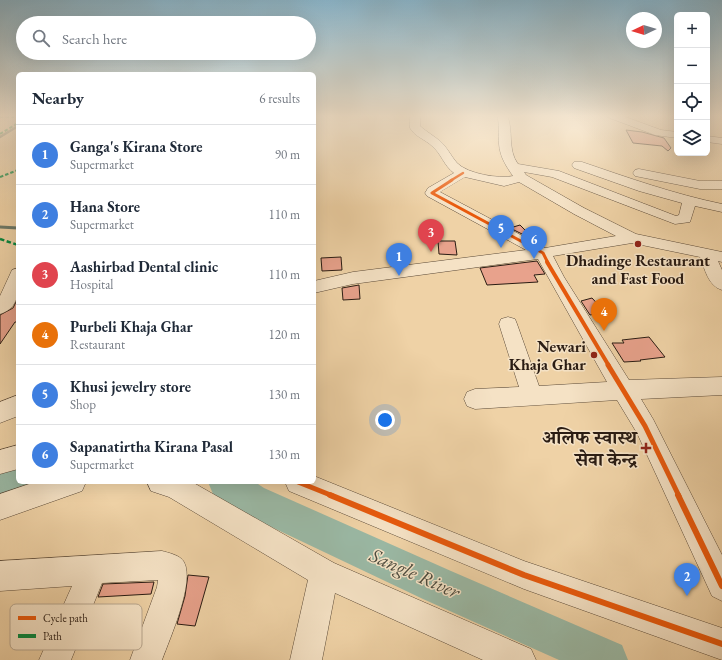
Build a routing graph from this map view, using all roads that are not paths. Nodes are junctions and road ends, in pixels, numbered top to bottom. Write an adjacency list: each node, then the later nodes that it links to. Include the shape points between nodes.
1 (438, 146): 5 (street, via 454,167)
2 (504, 146): 4 (street)
3 (578, 165): 8 (street)
4 (517, 172): 5 (street, via 504,182); 8 (street, via 555,174 675,220 685,219); 10 (street, via 579,211)
5 (463, 173): 11 (street, via 432,193)
6 (639, 173): 7 (street, via 700,185)
7 (722, 185)
8 (689, 201): 9 (street)
9 (722, 208)
10 (632, 238): 11 (street); 12 (street)
11 (543, 253): 15 (street, via 353,278); 19 (street)
12 (714, 255): 14 (street, via 718,280)
13 (16, 280): 16 (street, via 6,303)
14 (722, 284)
15 (316, 287)
16 (0, 308)
17 (508, 324): 20 (street)
18 (722, 386): 19 (street)
19 (623, 390): 20 (street); 33 (street, via 652,440)
20 (532, 395): 21 (street)
21 (475, 399)
22 (16, 406): 23 (street)
23 (0, 413)
24 (16, 458): 25 (street)
25 (0, 462)
26 (67, 484): 29 (street)
27 (167, 484): 31 (street)
28 (303, 484): 35 (street, via 524,575)
29 (0, 508)
30 (94, 569): 32 (street); 34 (street); 38 (street, via 162,565 173,571 172,587)
31 (324, 574): 39 (street); 40 (street)
32 (0, 576)
33 (722, 586)
34 (79, 604)
35 (722, 644)
36 (59, 650): 37 (street)
37 (55, 660)
38 (146, 660)
39 (306, 660)
40 (520, 660)

